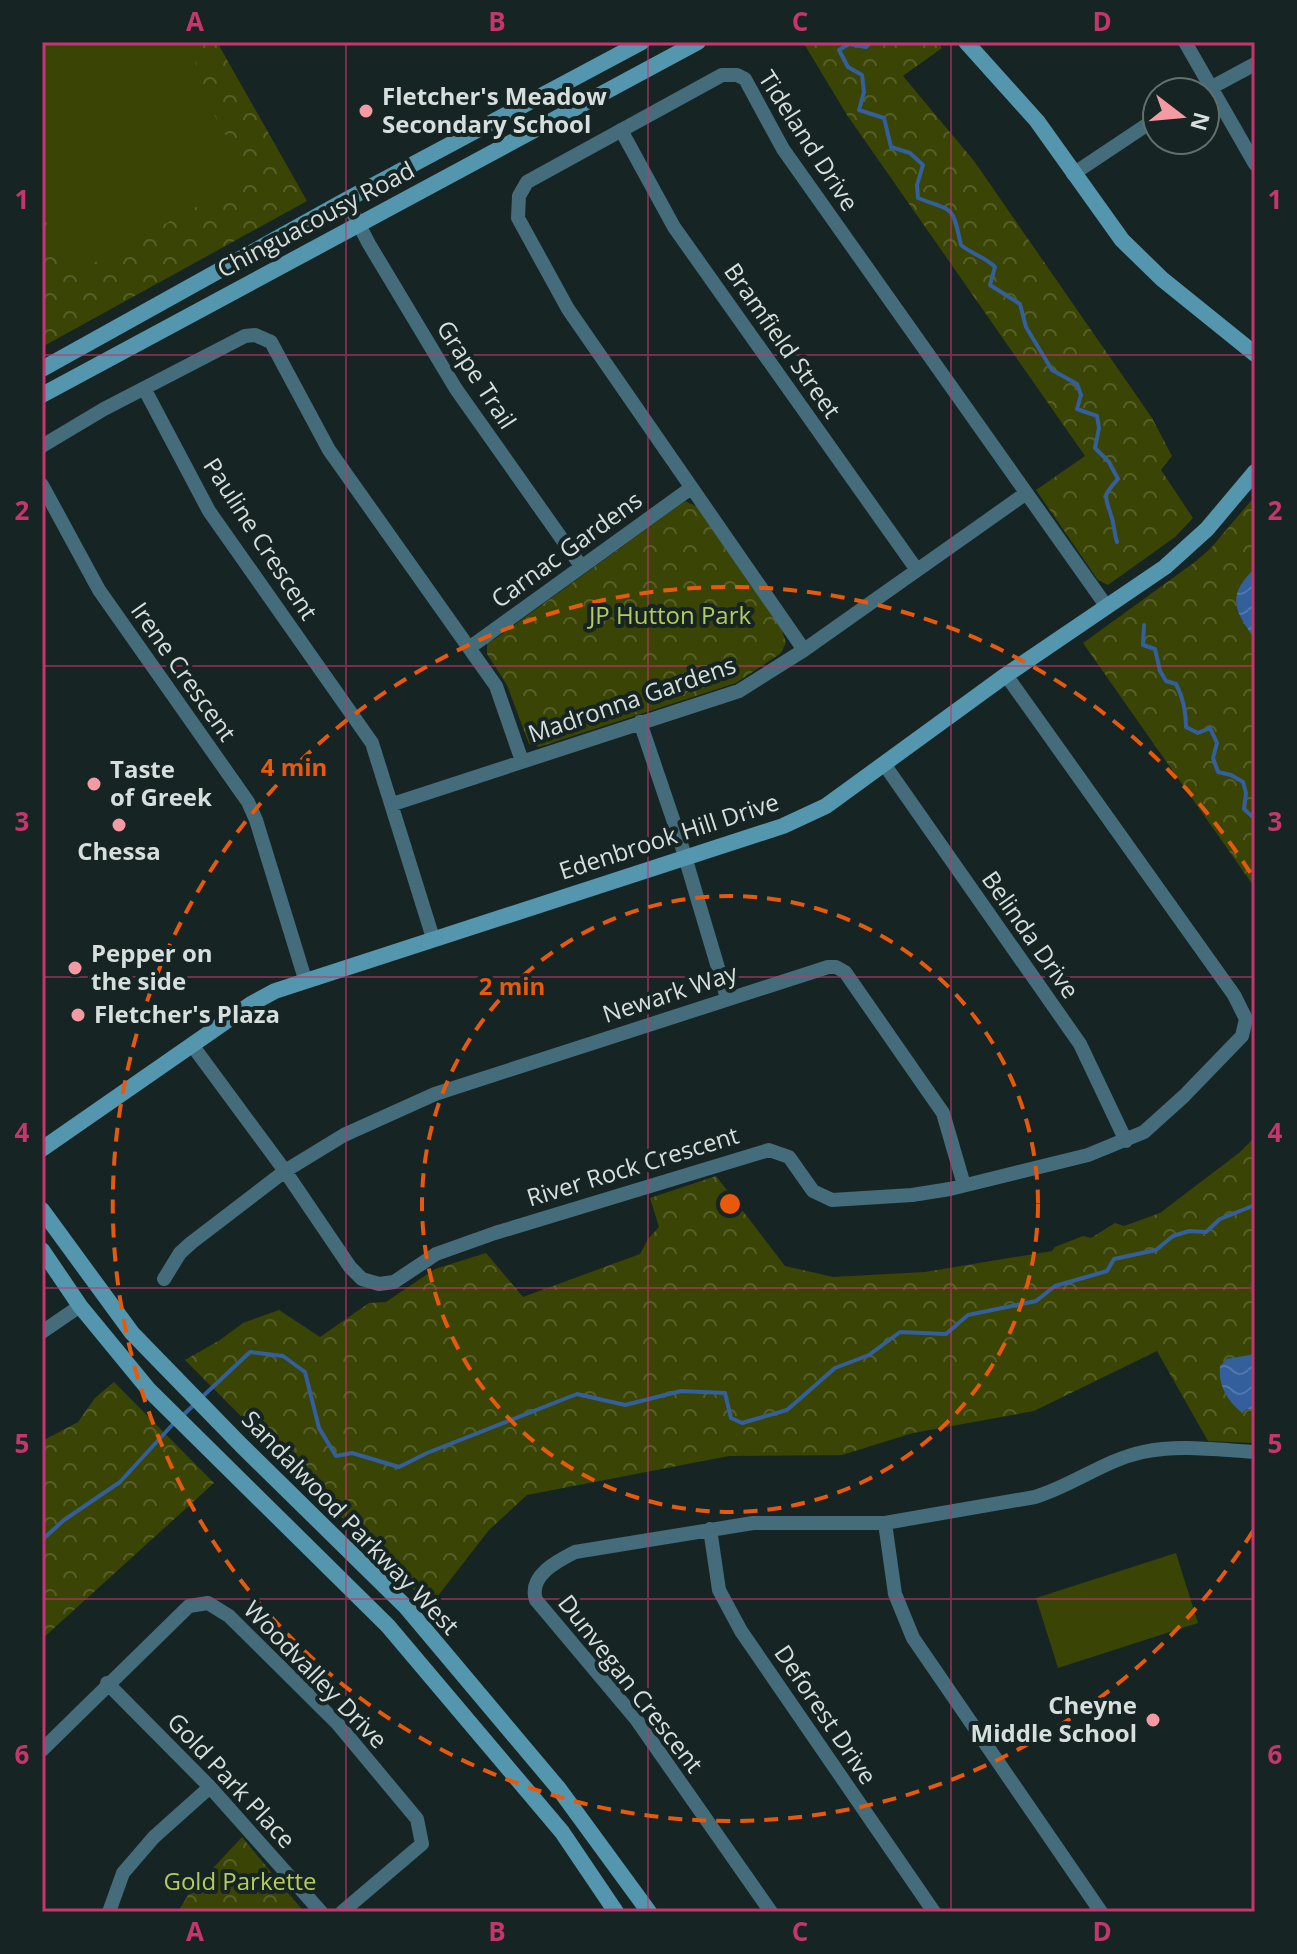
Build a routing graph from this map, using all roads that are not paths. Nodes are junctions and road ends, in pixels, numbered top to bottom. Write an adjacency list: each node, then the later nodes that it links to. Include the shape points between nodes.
1 (642, 42): 13 (main road, Chinguacousy Road)
2 (698, 42): 14 (main road, Chinguacousy Road)
3 (966, 42): 12 (main road, via 1037,121)
4 (1185, 42): 6 (street)
5 (1255, 64): 7 (street)
6 (1200, 76)
7 (1221, 82)
8 (1221, 113): 11 (street)
9 (1141, 128): 12 (street)
10 (621, 130): 22 (street, Tideland Drive, via 527,182 519,196 518,218 568,309); 23 (street, Tideland Drive, via 722,75 745,79 783,149); 25 (street, Bramfield Street, via 674,227)
11 (1255, 164)
12 (1073, 174): 15 (main road, via 1122,240)
13 (346, 200): 14 (street, Grape Trail); 16 (main road, Chinguacousy Road)
14 (359, 224): 18 (main road, Chinguacousy Road); 24 (street, Grape Trail, via 456,389)
15 (1255, 354)
16 (42, 369)
17 (145, 390): 19 (street); 27 (street, via 245,336 271,342 329,450); 33 (street, Pauline Crescent, via 209,511 372,743)
18 (42, 395)
19 (42, 446)
20 (1255, 472): 26 (main road, Edenbrook Hill Drive, via 1207,529)
21 (42, 485): 36 (street, Irene Crescent, via 99,590 248,802)
22 (691, 488): 24 (street, Carnac Gardens); 28 (street, Tideland Drive)
23 (1025, 494): 25 (street, Madronna Gardens); 26 (street, Tideland Drive)
24 (581, 566): 27 (street, Carnac Gardens)
25 (917, 570): 28 (street, Madronna Gardens)
26 (1107, 607): 29 (main road, Edenbrook Hill Drive)
27 (469, 648): 31 (street, via 496,686)
28 (804, 650): 30 (street, Madronna Gardens, via 739,691)
29 (1006, 675): 32 (main road, Edenbrook Hill Drive); 39 (street, River Rock Crescent, via 1216,969 1246,1019 1242,1036 1184,1096)
30 (640, 722): 31 (street, Madronna Gardens); 34 (street)
31 (522, 761): 33 (street, Madronna Gardens)
32 (884, 764): 34 (main road, Edenbrook Hill Drive, via 826,806); 39 (street, Belinda Drive, via 1080,1044)
33 (393, 804): 35 (street, Pauline Crescent)
34 (685, 858): 35 (main road, Edenbrook Hill Drive); 37 (street)
35 (433, 938): 36 (main road, Edenbrook Hill Drive)
36 (305, 979): 38 (main road, Edenbrook Hill Drive, via 251,1004)
37 (727, 998): 41 (street, Newark Way, via 435,1094 344,1135); 42 (street, Newark Way, via 828,967 845,972 943,1113)
38 (192, 1045): 40 (main road, Edenbrook Hill Drive); 41 (street, River Rock Crescent)
39 (1126, 1141): 42 (street, River Rock Crescent)
40 (42, 1149)
41 (285, 1171): 42 (street, River Rock Crescent, via 350,1267 362,1279 379,1284 394,1282 436,1254 495,1233 769,1150 789,1157 813,1191 832,1200 912,1195); 45 (street, Newark Way, via 191,1243)
42 (964, 1185)
43 (42, 1210): 58 (main road, Sandalwood Parkway West, via 132,1333 406,1607 559,1789)
44 (42, 1250): 46 (main road, Sandalwood Parkway West)
45 (164, 1279)
46 (80, 1306): 47 (street); 57 (main road, Sandalwood Parkway West, via 149,1390 388,1626 562,1832)
47 (42, 1332)
48 (1255, 1452): 49 (street, Dunvegan Crescent, via 1142,1452 1035,1497)
49 (885, 1523): 50 (street, Dunvegan Crescent, via 753,1523); 61 (street, via 895,1594 913,1638)
50 (710, 1529): 59 (street, Dunvegan Crescent, via 575,1552 555,1561 535,1582 533,1592 636,1719); 60 (street, Deforest Drive, via 719,1590 741,1631)
51 (107, 1683): 52 (street, Woodvalley Drive); 53 (street, Gold Park Place); 56 (street, Woodvalley Drive, via 189,1606 208,1603 229,1616 337,1723 417,1819 422,1844)
52 (42, 1750)
53 (210, 1787): 54 (street, via 123,1873); 55 (street, Gold Park Place)
54 (109, 1912)
55 (321, 1912)
56 (342, 1912)
57 (616, 1912)
58 (649, 1912)
59 (771, 1912)
60 (934, 1912)
61 (1101, 1912)

